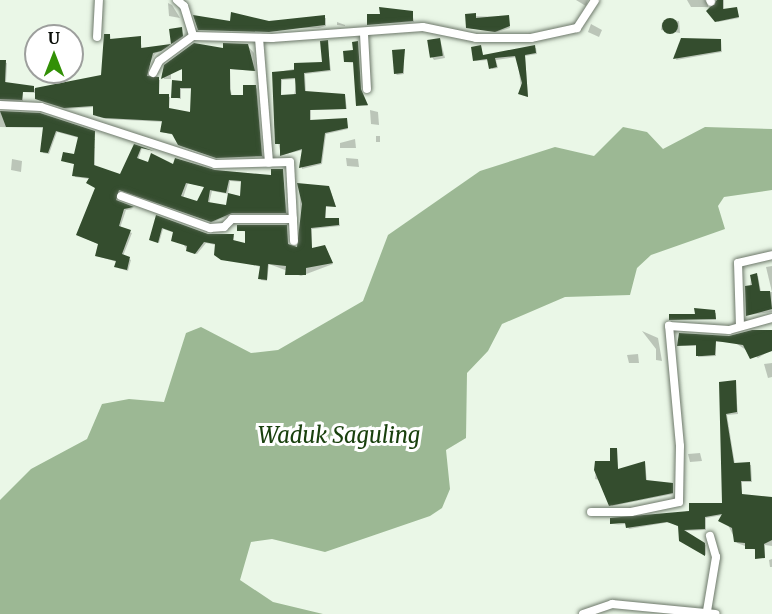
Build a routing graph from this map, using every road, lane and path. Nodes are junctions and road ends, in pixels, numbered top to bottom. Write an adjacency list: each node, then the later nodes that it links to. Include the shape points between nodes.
1 (99, 0): 6 (street)
2 (177, 0): 5 (street, via 184,6)
3 (595, 0): 4 (street, via 577,28 531,39 488,39 423,27)
4 (364, 33): 7 (street); 9 (street)
5 (193, 36): 7 (street); 8 (street, via 159,61)
6 (98, 37)
7 (259, 38): 11 (street)
8 (153, 73)
9 (367, 89)
10 (0, 105): 11 (street, via 41,107 215,164)
11 (268, 163): 13 (street, via 293,165)
12 (121, 196): 13 (street, via 210,228 224,227 232,219)
13 (293, 219): 14 (street)
14 (294, 241)
15 (772, 255): 17 (street, via 738,263)
16 (772, 318): 17 (street)
17 (740, 326): 18 (street, via 667,328 680,446 678,504)
18 (591, 512)
19 (710, 536): 20 (street, via 716,556)
20 (712, 613): 21 (street, via 612,604)
21 (583, 614)

